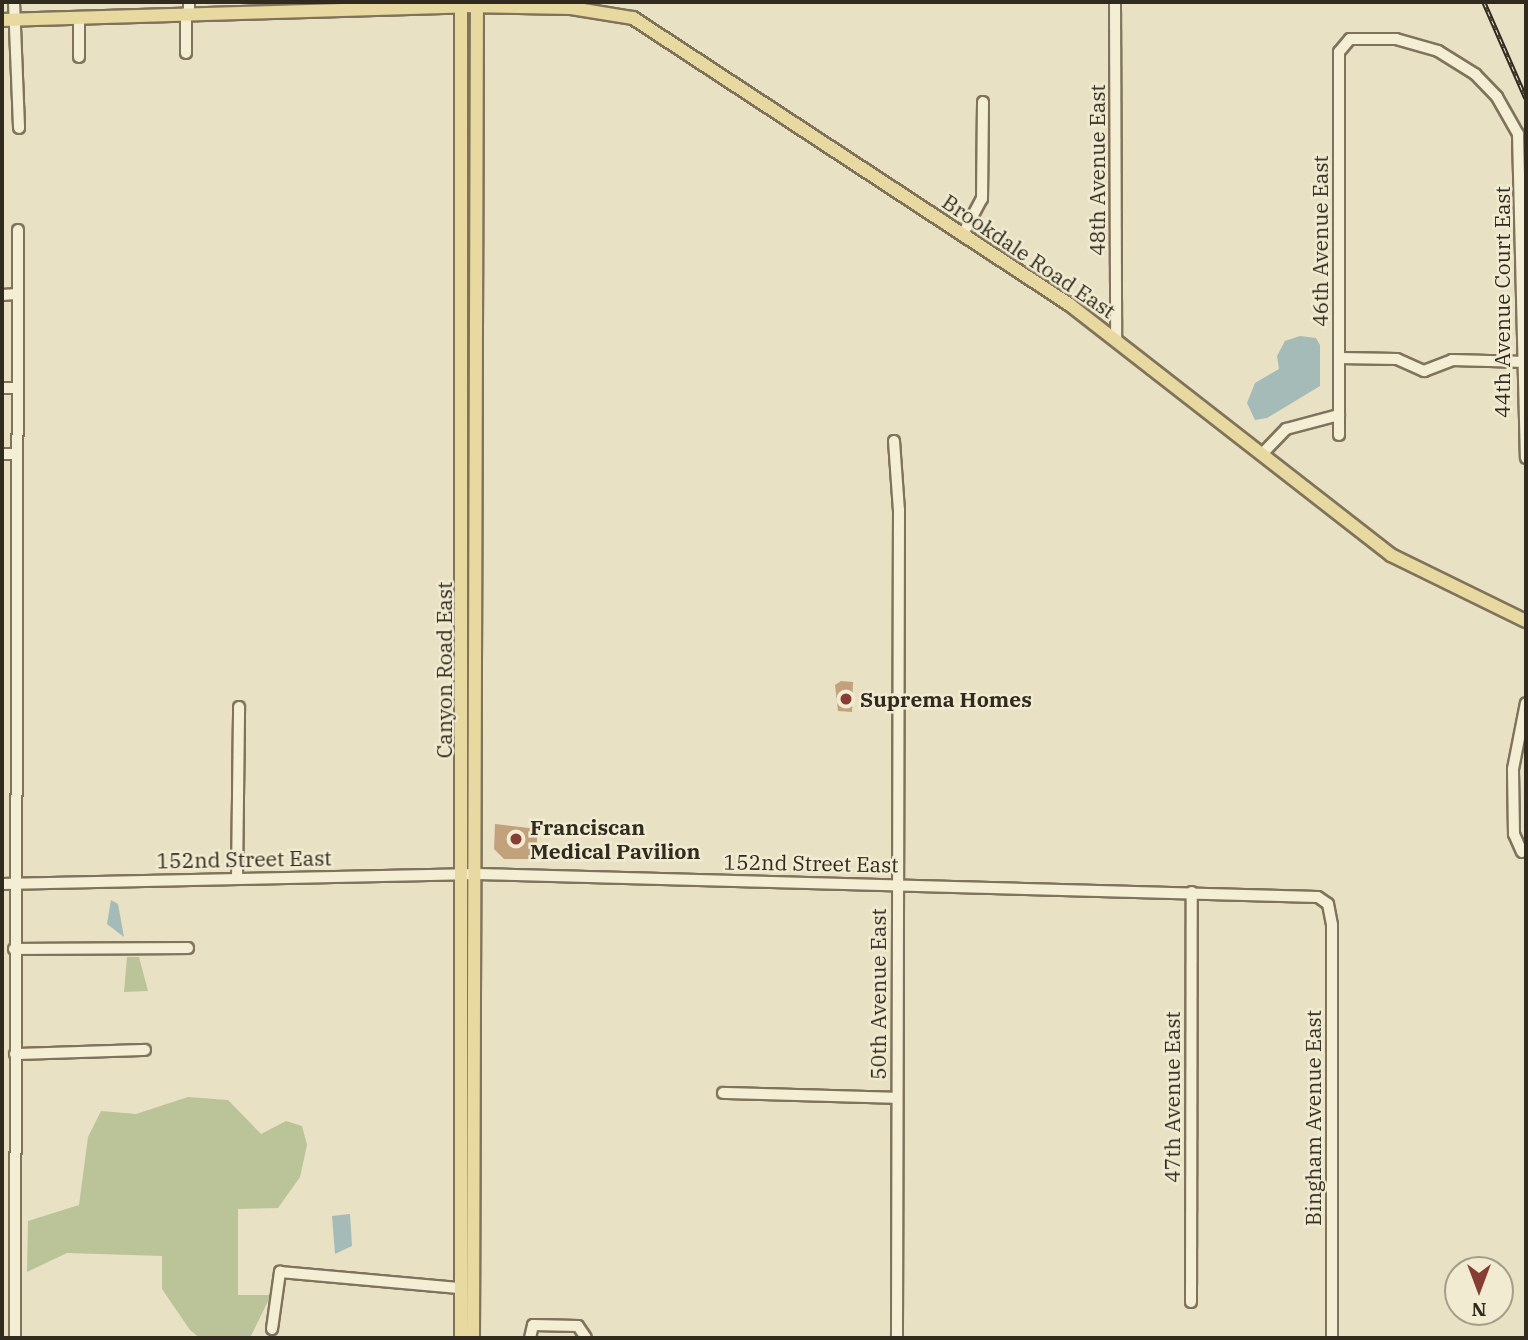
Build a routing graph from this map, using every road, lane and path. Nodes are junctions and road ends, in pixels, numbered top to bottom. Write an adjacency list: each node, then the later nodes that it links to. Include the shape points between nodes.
1 (14, 2): 8 (street)
2 (1115, 2): 18 (street, 48th Avenue East)
3 (461, 4): 4 (main road, Brookdale Road East); 6 (main road, Brookdale Road East); 34 (main road, Canyon Road East)
4 (477, 4): 5 (main road, Brookdale Road East); 34 (main road, Canyon Road East)
5 (589, 6): 15 (main road, Brookdale Road East, via 655,28)
6 (188, 9): 7 (main road, Brookdale Road East); 10 (street)
7 (79, 17): 8 (main road, Brookdale Road East); 11 (street)
8 (8, 20): 13 (street)
9 (1342, 46): 19 (street, 46th Avenue East); 20 (street, 44th Avenue Court East, via 1350,39 1396,39 1449,56 1497,97 1521,145)
10 (186, 53)
11 (79, 57)
12 (983, 102): 15 (street, via 982,199)
13 (19, 128)
14 (18, 230): 17 (street)
15 (963, 234): 18 (main road, Brookdale Road East)
16 (2, 295): 17 (street)
17 (18, 295): 22 (street)
18 (1116, 339): 28 (main road, Brookdale Road East)
19 (1340, 358): 20 (street, via 1397,359 1424,371 1452,360); 23 (street, 46th Avenue East)
20 (1524, 362): 29 (street, 44th Avenue Court East)
21 (2, 388): 22 (street)
22 (16, 388): 27 (street)
23 (1339, 415): 24 (street, 46th Avenue East); 28 (street, via 1286,429)
24 (1339, 435)
25 (894, 441): 38 (street, 50th Avenue East, via 899,510)
26 (2, 454): 27 (street)
27 (16, 454): 36 (street)
28 (1262, 454): 30 (main road, Brookdale Road East, via 1391,555)
29 (1526, 458)
30 (1526, 621)
31 (1526, 703): 33 (street, via 1513,769 1514,834)
32 (239, 707): 35 (street)
33 (1522, 852)
34 (471, 874): 35 (street, 152nd Street East); 38 (street, 152nd Street East); 47 (main road, Canyon Road East); 50 (main road, Canyon Road East)
35 (237, 879): 36 (street, 152nd Street East)
36 (14, 883): 37 (street, 152nd Street East); 42 (street)
37 (2, 884)
38 (898, 884): 39 (street, 152nd Street East); 46 (street, 50th Avenue East)
39 (1192, 892): 40 (street, 152nd Street East, via 1311,895); 52 (street, 47th Avenue East)
40 (1325, 901): 60 (street, Bingham Avenue East, via 1332,925)
41 (188, 948): 42 (street)
42 (14, 949): 44 (street)
43 (145, 1050): 44 (street)
44 (15, 1054): 49 (street)
45 (723, 1093): 46 (street)
46 (897, 1098): 59 (street, 50th Avenue East)
47 (461, 1220): 50 (main road, via 466,1222); 51 (main road, Canyon Road East)
48 (2, 1266): 49 (street)
49 (15, 1266): 54 (street)
50 (474, 1271): 56 (main road, Canyon Road East)
51 (461, 1288): 53 (street, via 280,1272); 55 (main road, Canyon Road East)
52 (1191, 1302)
53 (272, 1329)
54 (15, 1338)
55 (461, 1338)
56 (473, 1338)
57 (530, 1338): 58 (street, via 533,1325 578,1326)
58 (586, 1338)
59 (897, 1338)
60 (1332, 1338)

